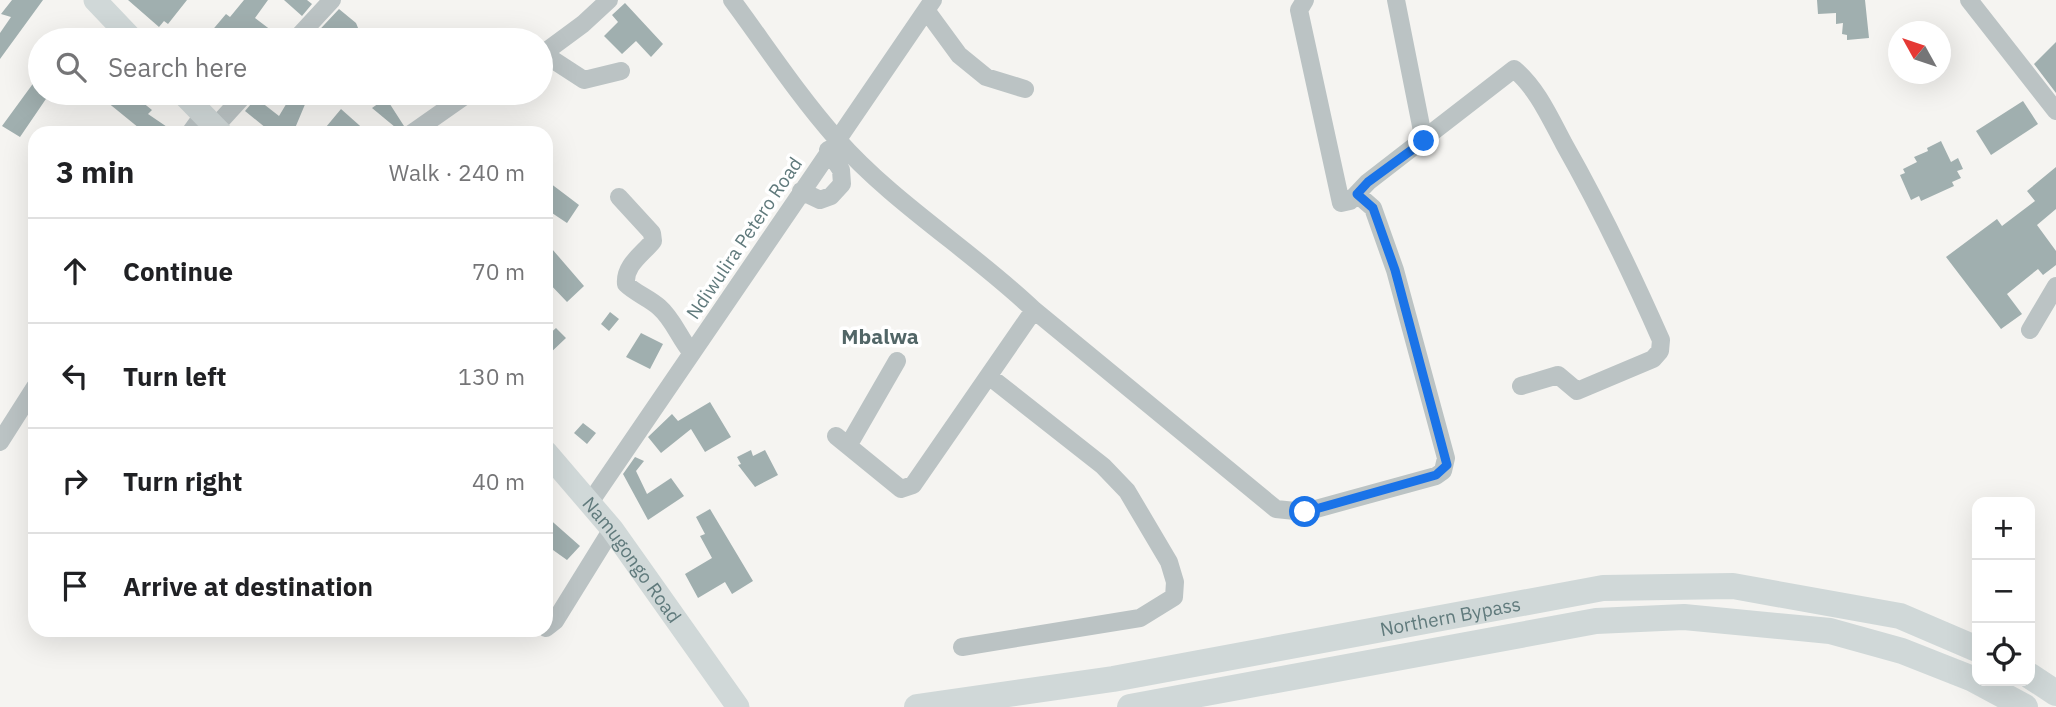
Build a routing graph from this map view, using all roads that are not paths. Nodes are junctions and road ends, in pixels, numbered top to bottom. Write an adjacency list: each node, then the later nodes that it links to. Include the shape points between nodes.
1 (95, 0): 9 (main road)
2 (332, 0): 10 (street)
3 (609, 0): 11 (street)
4 (1305, 0): 25 (street, via 1299,10 1339,198 1345,204)
5 (1396, 0): 22 (street)
6 (1969, 0): 18 (street)
7 (742, 3): 23 (street)
8 (930, 5): 14 (street, via 959,55 986,77); 23 (street, Ndiwulira Petero Road)
9 (122, 28)
10 (306, 28)
11 (553, 45)
12 (553, 61): 13 (street, via 584,80)
13 (621, 71)
14 (1025, 89)
15 (191, 105): 19 (main road)
16 (232, 105): 20 (street)
17 (452, 105): 21 (street)
18 (2056, 111)
19 (206, 126)
20 (208, 126)
21 (422, 126)
22 (1424, 141): 25 (street); 33 (street, via 1514,69 1525,78 1609,223 1661,340 1653,359 1577,391 1558,375)
23 (832, 144): 24 (street, Ndiwulira Petero Road); 24 (street, via 842,184 820,200); 28 (street)
24 (801, 191): 30 (street, Ndiwulira Petero Road)
25 (1357, 194): 28 (street, via 1373,208 1399,282 1446,458 1443,471 1436,475 1305,512 1276,509)
26 (619, 197): 30 (street, via 652,233 653,241 634,260 626,284 658,306)
27 (2056, 286): 29 (street)
28 (1034, 310): 32 (street)
29 (2030, 330)
30 (692, 352): 37 (street, Ndiwulira Petero Road)
31 (897, 362): 32 (street, via 842,441 901,489 913,485)
32 (990, 377): 40 (street, via 1103,466 1127,491 1169,562 1174,597 1140,618)
33 (1521, 386)
34 (28, 398): 35 (street)
35 (0, 442)
36 (553, 459): 37 (main road, Namugongo Road)
37 (592, 501): 38 (main road, Namugongo Road)
38 (612, 528): 39 (street); 44 (main road, Namugongo Road)
39 (553, 623)
40 (962, 647)
41 (1972, 647): 45 (highway, Northern Bypass, via 1900,616 1733,586 1603,589 1113,679)
42 (2035, 679): 43 (highway)
43 (2056, 693)
44 (738, 707)
45 (917, 707)
46 (1130, 707): 47 (highway, Northern Bypass, via 1595,621 1684,617 1830,631 1914,656)
47 (2025, 707)

